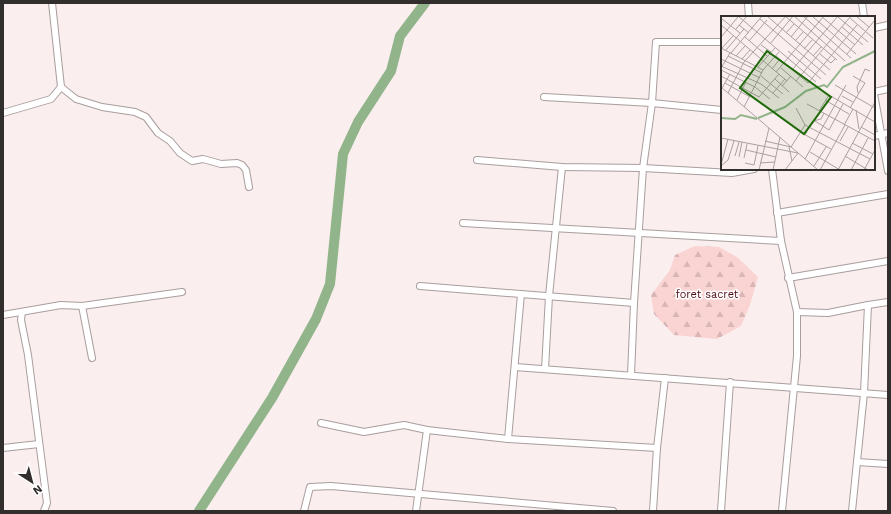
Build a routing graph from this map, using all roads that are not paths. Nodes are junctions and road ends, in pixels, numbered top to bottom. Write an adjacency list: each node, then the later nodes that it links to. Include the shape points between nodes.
1 (52, 3): 9 (street)
2 (748, 3): 4 (street)
3 (862, 3): 5 (street)
4 (749, 16)
5 (864, 16)
6 (888, 25): 7 (street)
7 (875, 28)
8 (721, 42): 14 (street, via 656,42)
9 (61, 87): 16 (street, via 51,99); 26 (street, via 76,99 146,116 158,133 192,161 203,159 221,164 242,164 246,170)
10 (888, 89): 11 (street)
11 (875, 93)
12 (544, 97): 14 (street)
13 (875, 99): 18 (street)
14 (652, 103): 15 (street); 22 (street)
15 (721, 110)
16 (3, 113)
17 (888, 133): 18 (street)
18 (881, 135): 19 (street); 25 (street)
19 (875, 136)
20 (477, 160): 21 (street)
21 (562, 167): 22 (street); 30 (street)
22 (643, 168): 23 (street, via 732,173); 31 (street)
23 (748, 170)
24 (772, 170): 28 (street)
25 (888, 171)
26 (249, 187)
27 (888, 194): 28 (street)
28 (777, 212): 32 (street)
29 (463, 223): 30 (street)
30 (555, 228): 31 (street); 38 (street)
31 (638, 233): 32 (street); 40 (street)
32 (781, 241): 34 (street)
33 (888, 261): 34 (street)
34 (788, 278): 44 (street)
35 (420, 286): 37 (street)
36 (182, 292): 42 (street)
37 (521, 294): 38 (street); 47 (street)
38 (549, 296): 40 (street); 48 (street)
39 (888, 302): 41 (street)
40 (634, 303): 49 (street)
41 (868, 304): 44 (street, via 828,313); 53 (street)
42 (82, 306): 43 (street, via 61,305); 46 (street)
43 (22, 312): 45 (street); 58 (street, via 21,320)
44 (796, 312): 52 (street, via 797,356)
45 (3, 315)
46 (92, 358)
47 (514, 367): 48 (street); 57 (street)
48 (545, 369): 49 (street)
49 (631, 375): 50 (street)
50 (665, 378): 51 (street); 60 (street)
51 (730, 382): 52 (street); 70 (street)
52 (793, 388): 53 (street); 71 (street)
53 (864, 393): 54 (street); 61 (street)
54 (888, 394)
55 (321, 423): 56 (street, via 364,432 404,425)
56 (427, 430): 57 (street); 63 (street)
57 (508, 439): 60 (street)
58 (39, 444): 59 (street); 65 (street, via 47,504)
59 (3, 448)
60 (657, 448): 69 (street)
61 (857, 462): 62 (street); 72 (street)
62 (888, 464)
63 (417, 494): 64 (street); 66 (street, via 331,486 310,487); 67 (street)
64 (538, 508): 68 (street)
65 (44, 511)
66 (304, 511)
67 (416, 511)
68 (613, 511)
69 (653, 511)
70 (721, 511)
71 (782, 511)
72 (852, 511)

